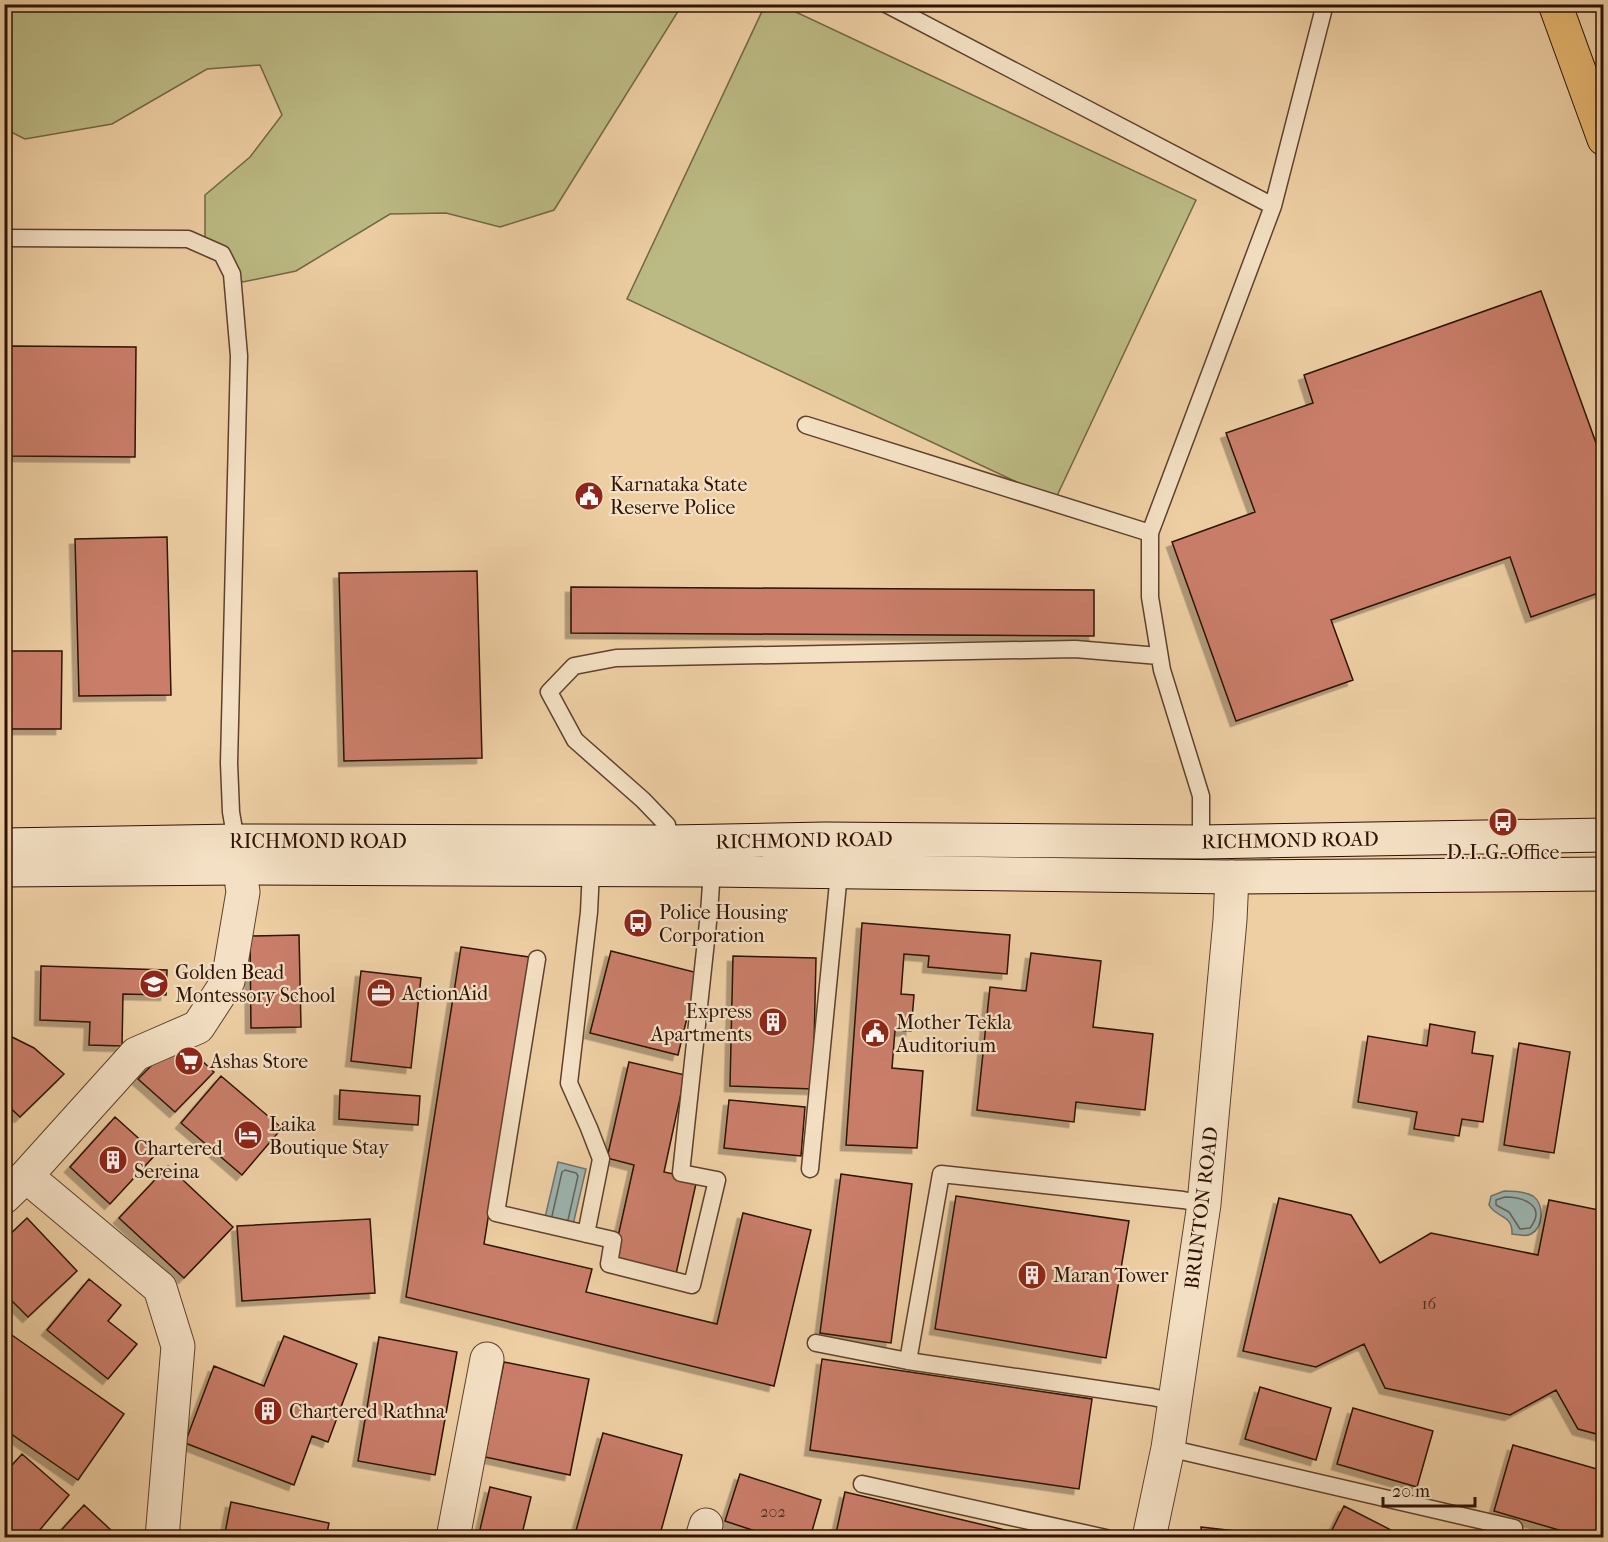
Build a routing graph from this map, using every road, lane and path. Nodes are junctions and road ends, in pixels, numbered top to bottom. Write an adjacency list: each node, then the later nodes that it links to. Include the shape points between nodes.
1 (886, 4): 5 (lane)
2 (1325, 4): 5 (lane)
3 (1556, 4): 4 (main road)
4 (1604, 139)
5 (1273, 206): 8 (lane)
6 (4, 238): 14 (lane, via 188,239 222,254 232,274 239,356 228,763)
7 (806, 424): 8 (lane)
8 (1150, 533): 9 (lane, via 1150,597)
9 (1159, 656): 11 (lane); 12 (lane, via 1075,649 616,658 574,666 549,692 575,740 667,825)
10 (1604, 835): 11 (main road, RICHMOND ROAD)
11 (1214, 841): 12 (main road, RICHMOND ROAD); 21 (main road, BRUNTON ROAD)
12 (670, 842): 15 (main road, RICHMOND ROAD)
13 (4, 845): 14 (main road, RICHMOND ROAD)
14 (238, 855): 15 (main road, RICHMOND ROAD); 16 (main road, RICHMOND ROAD); 24 (main road, via 243,892 228,981 198,1027 136,1054)
15 (485, 856): 17 (main road, RICHMOND ROAD)
16 (4, 870)
17 (591, 870): 18 (main road, RICHMOND ROAD); 26 (lane, via 569,1083 601,1159)
18 (712, 870): 19 (main road, RICHMOND ROAD); 26 (lane, via 681,1173 717,1180 692,1285 609,1264 613,1240)
19 (839, 873): 21 (main road, RICHMOND ROAD); 23 (lane)
20 (1604, 874): 21 (main road, RICHMOND ROAD)
21 (1232, 877): 25 (main road, BRUNTON ROAD)
22 (537, 959): 26 (lane, via 496,1213)
23 (810, 1169)
24 (15, 1186): 34 (main road, via 160,1288 178,1346)
25 (1204, 1204): 29 (lane, via 941,1174); 30 (main road, BRUNTON ROAD)
26 (586, 1234)
27 (816, 1343): 29 (lane)
28 (487, 1359): 35 (main road)
29 (908, 1362): 30 (lane)
30 (1175, 1402): 31 (main road, BRUNTON ROAD)
31 (1168, 1448): 33 (lane); 37 (main road, BRUNTON ROAD)
32 (862, 1484): 36 (lane)
33 (1514, 1528)
34 (162, 1538)
35 (453, 1538)
36 (1106, 1538)
37 (1149, 1538)

